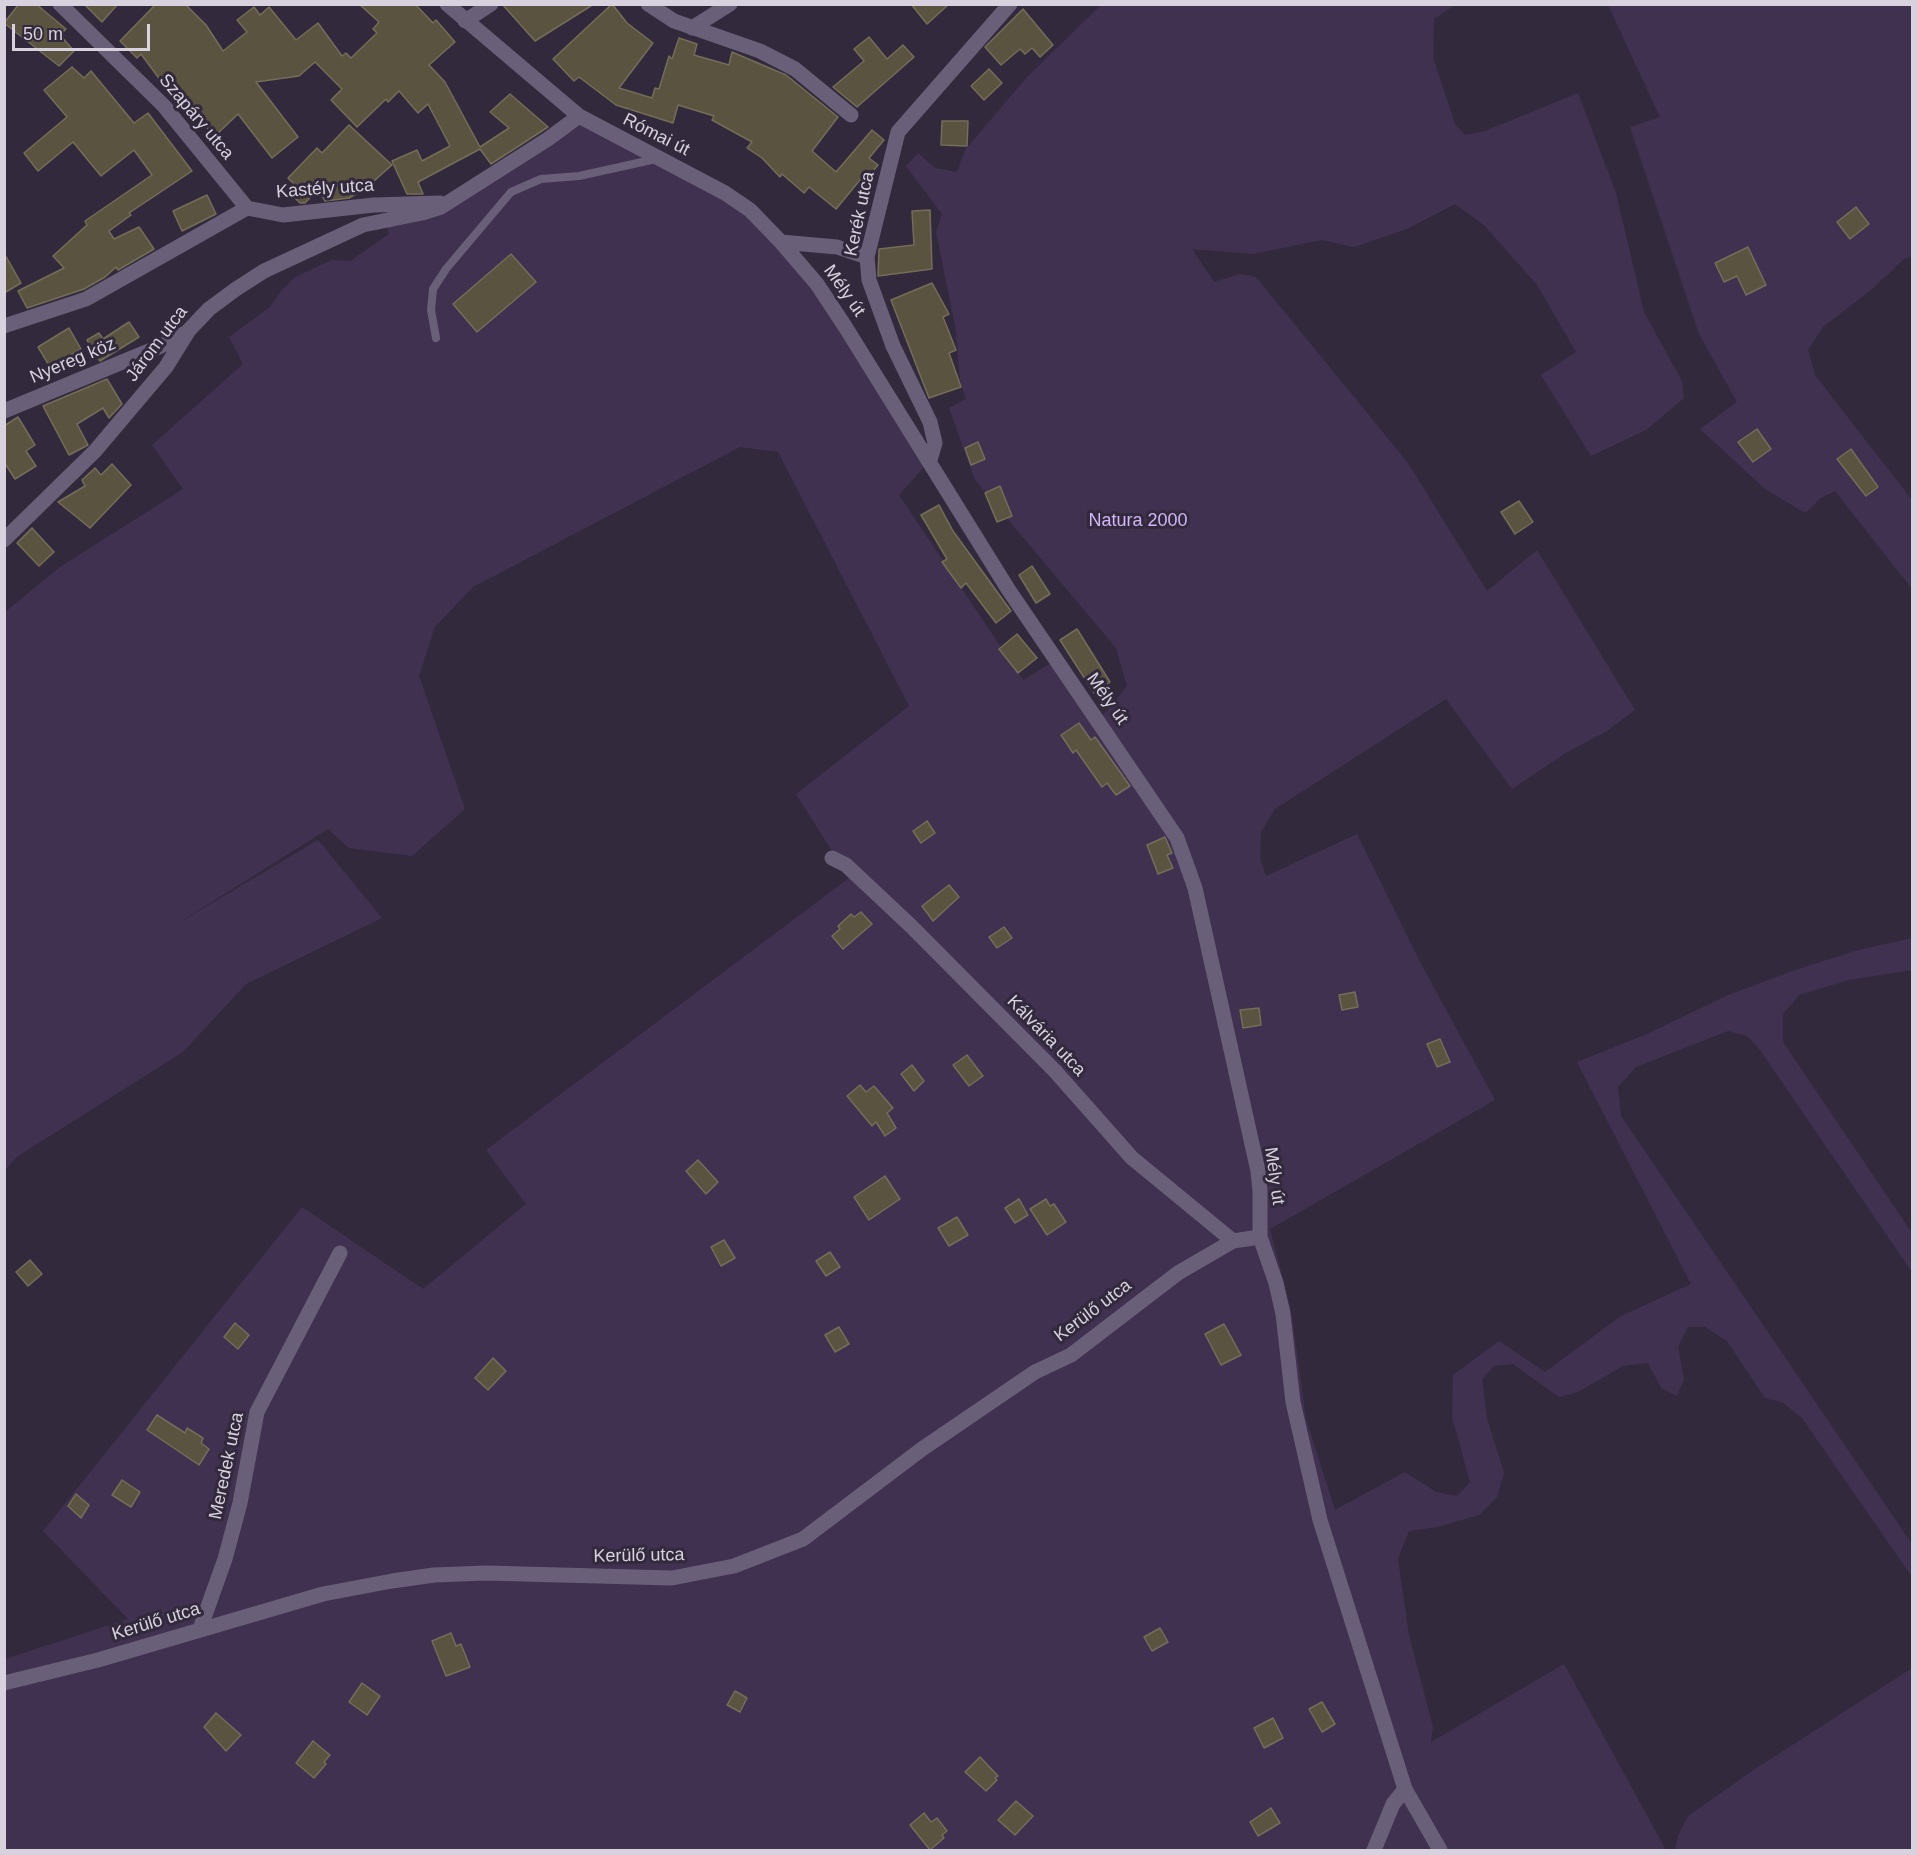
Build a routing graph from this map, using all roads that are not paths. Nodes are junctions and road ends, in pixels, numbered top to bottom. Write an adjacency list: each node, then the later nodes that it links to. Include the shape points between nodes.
1 (60, 4): 13 (street, Szapáry utca, via 164,106)
2 (447, 4): 7 (street, Római út)
3 (491, 4): 7 (street)
4 (648, 4): 8 (street, via 658,13)
5 (730, 4): 8 (street)
6 (1010, 4): 15 (street, Kerék utca, via 898,132)
7 (465, 21): 10 (street, Római út)
8 (692, 28): 9 (street, via 760,51 795,69)
9 (851, 115)
10 (579, 116): 11 (street, Római út); 12 (street)
11 (657, 159): 14 (street, Római út, via 725,193 750,210); 18 (lane, via 579,176 541,179 512,192 433,289 431,310)
12 (447, 204): 13 (street, Kastély utca, via 374,205 283,215); 17 (street, Járom utca, via 363,225 264,271 209,309)
13 (247, 208): 16 (street, via 86,299)
14 (781, 242): 15 (street, via 837,247); 20 (street, Mély út, via 817,284)
15 (867, 257): 20 (street, Kerék utca, via 869,280 893,346 930,422 935,443)
16 (4, 327)
17 (189, 330): 19 (street, Nyereg köz, via 161,346); 21 (street, Járom utca, via 166,367 124,419)
18 (436, 338)
19 (4, 411)
20 (930, 460): 23 (street, Mély út, via 1008,589 1176,838 1187,863 1258,1171)
21 (4, 540)
22 (832, 858): 24 (street, Kálvária utca, via 846,865 911,926 1055,1071 1132,1158)
23 (1260, 1237): 24 (street, Kerülő utca); 28 (street, Mély út, via 1283,1314 1293,1402 1320,1520)
24 (1233, 1242): 26 (street, Kerülő utca, via 1154,1289 1071,1354 1035,1372 922,1449 803,1539 734,1566 672,1578 434,1575 323,1594)
25 (340, 1253): 26 (street, Meredek utca, via 257,1412 240,1503)
26 (200, 1629): 27 (street, Kerülő utca)
27 (4, 1683)
28 (1405, 1789): 29 (street, via 1393,1804); 30 (street, Mély út)
29 (1374, 1851)
30 (1440, 1851)

